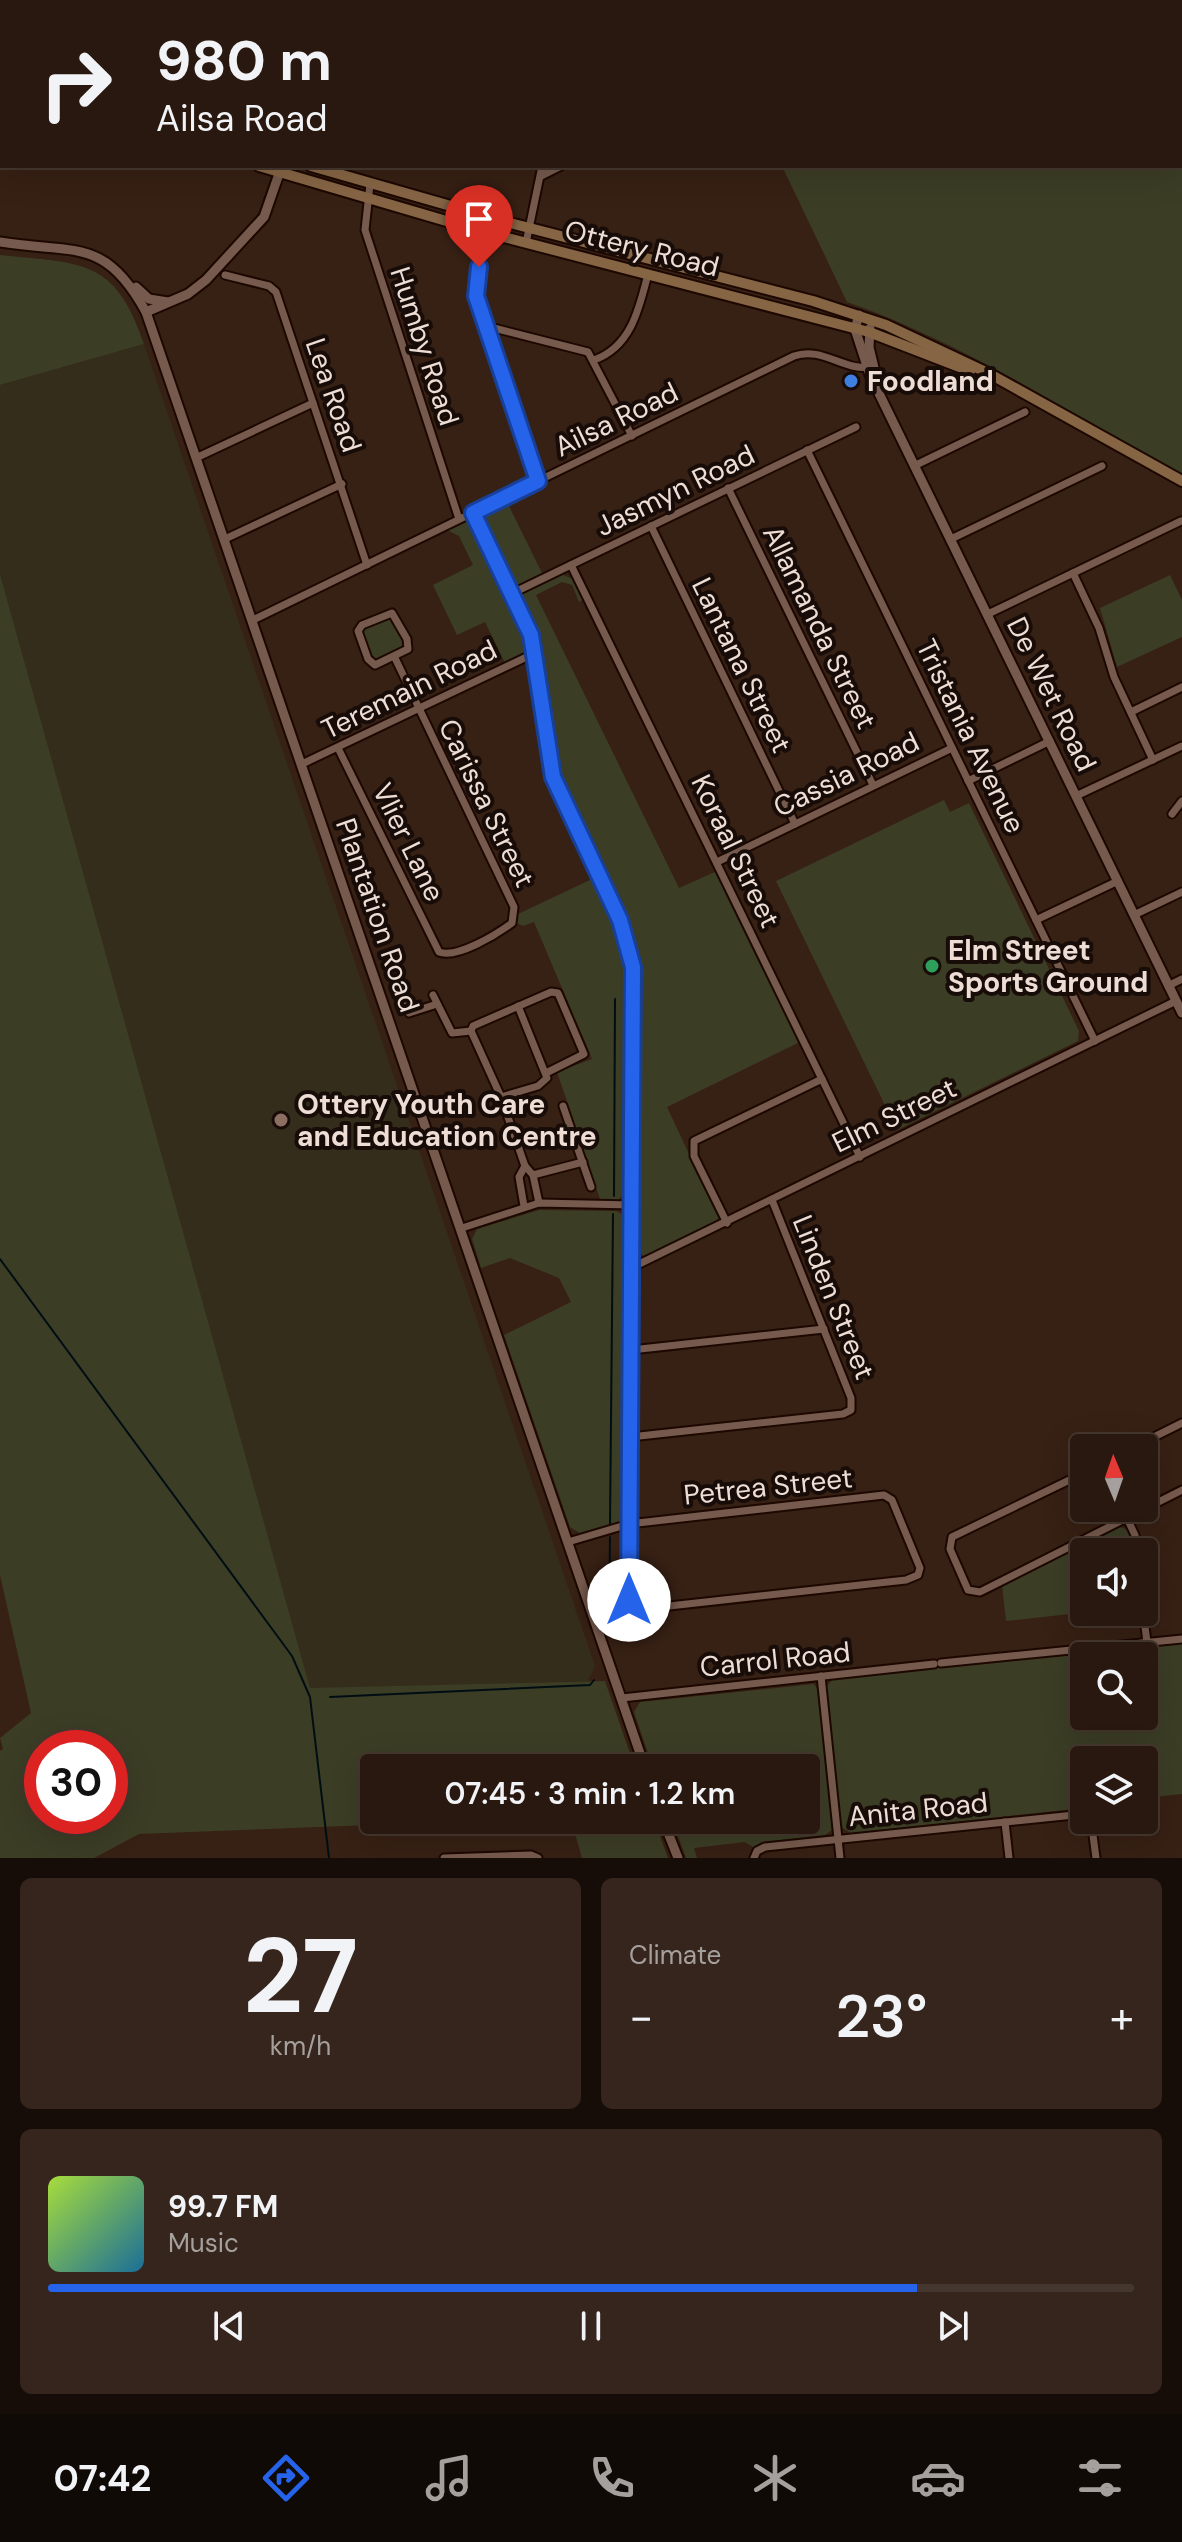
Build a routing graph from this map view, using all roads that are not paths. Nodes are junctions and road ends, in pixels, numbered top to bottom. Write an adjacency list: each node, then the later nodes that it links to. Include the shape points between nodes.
1 (267, 168): 5 (main road, Ottery Road)
2 (318, 168): 7 (main road, Ottery Road)
3 (542, 168): 6 (street)
4 (557, 168): 6 (street)
5 (280, 171): 8 (main road, Ottery Road); 18 (street, via 259,224 206,280)
6 (541, 176): 10 (street)
7 (370, 184): 8 (street, Humby Road); 10 (main road, Ottery Road)
8 (366, 197): 9 (main road, Ottery Road); 41 (street, Humby Road, via 365,230)
9 (441, 220): 11 (main road, Ottery Road); 14 (street, via 479,238)
10 (529, 227): 13 (street); 20 (main road, Ottery Road)
11 (506, 238): 13 (main road, Ottery Road); 14 (street, via 490,243)
12 (0, 242): 17 (street, Plantation Road, via 92,255)
13 (526, 243): 15 (main road, Ottery Road)
14 (481, 257): 22 (street, via 474,288)
15 (648, 274): 23 (main road, Ottery Road); 25 (street, via 638,312 619,347)
16 (225, 275): 28 (street, Lea Road, via 276,292)
17 (129, 281): 18 (street, via 149,299); 19 (street, Plantation Road)
18 (171, 302): 19 (street)
19 (146, 312): 33 (street, Plantation Road)
20 (859, 315): 21 (main road, Ottery Road); 23 (street)
21 (871, 320): 24 (street, De Wet Road); 27 (main road, Ottery Road, via 964,360)
22 (486, 326): 25 (street, via 583,351); 36 (street)
23 (855, 329): 24 (main road, Ottery Road); 26 (street, De Wet Road)
24 (869, 332): 26 (street, De Wet Road); 27 (main road, Ottery Road)
25 (594, 360): 31 (street)
26 (870, 367): 31 (street, Ailsa Road, via 813,352 800,354); 34 (street, De Wet Road)
27 (1009, 387): 37 (main road, Ottery Road)
28 (313, 403): 33 (street); 38 (street, Lea Road)
29 (1025, 412): 34 (street)
30 (856, 427): 32 (street, Jasmyn Road)
31 (632, 436): 36 (street, Ailsa Road)
32 (807, 450): 39 (street, Jasmyn Road); 60 (street, Tristania Avenue)
33 (198, 457): 44 (street, Plantation Road)
34 (916, 465): 45 (street, De Wet Road)
35 (1102, 466): 45 (street)
36 (538, 481): 40 (street, Ailsa Road)
37 (1182, 481)
38 (342, 484): 44 (street); 46 (street, Lea Road)
39 (728, 488): 43 (street, Jasmyn Road); 64 (street, Allamanda Street)
40 (473, 513): 41 (street, Ailsa Road); 49 (street)
41 (459, 519): 46 (street, Ailsa Road)
42 (1181, 521): 48 (street)
43 (651, 526): 47 (street, Jasmyn Road); 68 (street, Lantana Street)
44 (225, 539): 51 (street, Plantation Road)
45 (951, 539): 50 (street, De Wet Road)
46 (367, 565): 51 (street, Ailsa Road)
47 (571, 565): 49 (street, Jasmyn Road); 69 (street, Koraal Street)
48 (1073, 573): 50 (street); 56 (street)
49 (513, 593): 52 (street)
50 (988, 614): 57 (street, De Wet Road)
51 (253, 620): 62 (street, Plantation Road)
52 (535, 653): 55 (street, Teremain Road); 96 (street, via 553,777 630,951)
53 (395, 658): 53 (street, via 409,647 395,614 360,627 358,638 373,664); 55 (street, Carissa Street)
54 (1182, 687): 56 (street)
55 (417, 709): 59 (street, Teremain Road); 74 (street, Carissa Street, via 515,918 459,950)
56 (1131, 712): 61 (street)
57 (1050, 741): 63 (street); 65 (street, De Wet Road)
58 (1182, 746): 61 (street)
59 (338, 748): 62 (street, Teremain Road); 74 (street, Vlier Lane)
60 (952, 748): 63 (street, Tristania Avenue); 64 (street, Cassia Road)
61 (1153, 760): 65 (street)
62 (302, 764): 99 (street, Plantation Road)
63 (968, 781): 73 (street, Tristania Avenue)
64 (873, 785): 68 (street, Cassia Road)
65 (1076, 796): 70 (street, De Wet Road)
66 (1182, 801): 67 (street)
67 (1172, 814)
68 (795, 824): 69 (street, Cassia Road)
69 (717, 862): 86 (street, Koraal Street)
70 (1118, 881): 72 (street, De Wet Road); 73 (street)
71 (1182, 892): 72 (street)
72 (1134, 915): 76 (street, De Wet Road)
73 (1036, 920): 84 (street, Tristania Avenue)
74 (442, 953)
75 (1182, 979): 76 (street)
76 (1168, 986): 79 (street, De Wet Road)
77 (433, 995): 80 (street)
78 (404, 999): 80 (street, via 409,1013)
79 (1176, 1001): 82 (street, De Wet Road); 84 (street, Elm Street)
80 (437, 1004): 83 (street, via 452,1033)
81 (518, 1006): 83 (street, via 475,1024); 85 (street); 85 (street, via 556,992 578,1036 583,1058)
82 (1182, 1013)
83 (471, 1031): 87 (street)
84 (1095, 1041): 89 (street, Elm Street)
85 (546, 1073): 87 (street, via 544,1083)
86 (822, 1079): 89 (street, Koraal Street); 98 (street, via 694,1141 694,1156)
87 (501, 1097): 91 (street)
88 (563, 1106): 90 (street)
89 (860, 1157): 94 (street, Elm Street)
90 (583, 1162): 92 (street); 93 (street)
91 (525, 1166): 92 (street); 97 (street, via 519,1177)
92 (533, 1175): 95 (street)
93 (591, 1187)
94 (772, 1200): 98 (street, Elm Street); 101 (street, Linden Street)
95 (539, 1203): 96 (street); 97 (street)
96 (633, 1205): 100 (street)
97 (524, 1206): 99 (street)
98 (727, 1223): 100 (street, Elm Street)
99 (462, 1228): 111 (street, Plantation Road)
100 (631, 1268): 102 (street)
101 (824, 1329): 102 (street); 105 (street, Linden Street, via 851,1410)
102 (631, 1350): 105 (street)
103 (1182, 1423): 104 (street)
104 (1158, 1435)
105 (630, 1437): 110 (street)
106 (1070, 1480): 109 (street, via 952,1537 950,1549 968,1590 980,1592)
107 (1182, 1490): 108 (street)
108 (1158, 1503)
109 (1124, 1522)
110 (629, 1524): 110 (street, Petrea Street, via 633,1607 918,1575 919,1564 887,1496); 111 (street, Petrea Street)
111 (568, 1542): 117 (street, Plantation Road)
112 (1145, 1626): 114 (street)
113 (1182, 1639): 114 (street, Carrol Road)
114 (1147, 1642)
115 (1070, 1650): 116 (street, Carrol Road)
116 (821, 1676): 117 (street, Carrol Road); 123 (street)
117 (622, 1698): 118 (street, Plantation Road)
118 (640, 1754)
119 (1070, 1815): 120 (street, Anita Road)
120 (1005, 1822): 123 (street, Anita Road); 130 (street)
121 (669, 1834): 128 (street)
122 (1093, 1834): 131 (street)
123 (838, 1839): 124 (street, Anita Road); 129 (street)
124 (755, 1854)
125 (444, 1858): 126 (street)
126 (452, 1858): 127 (street)
127 (538, 1858)
128 (678, 1858)
129 (840, 1858)
130 (1009, 1858)
131 (1096, 1858)

